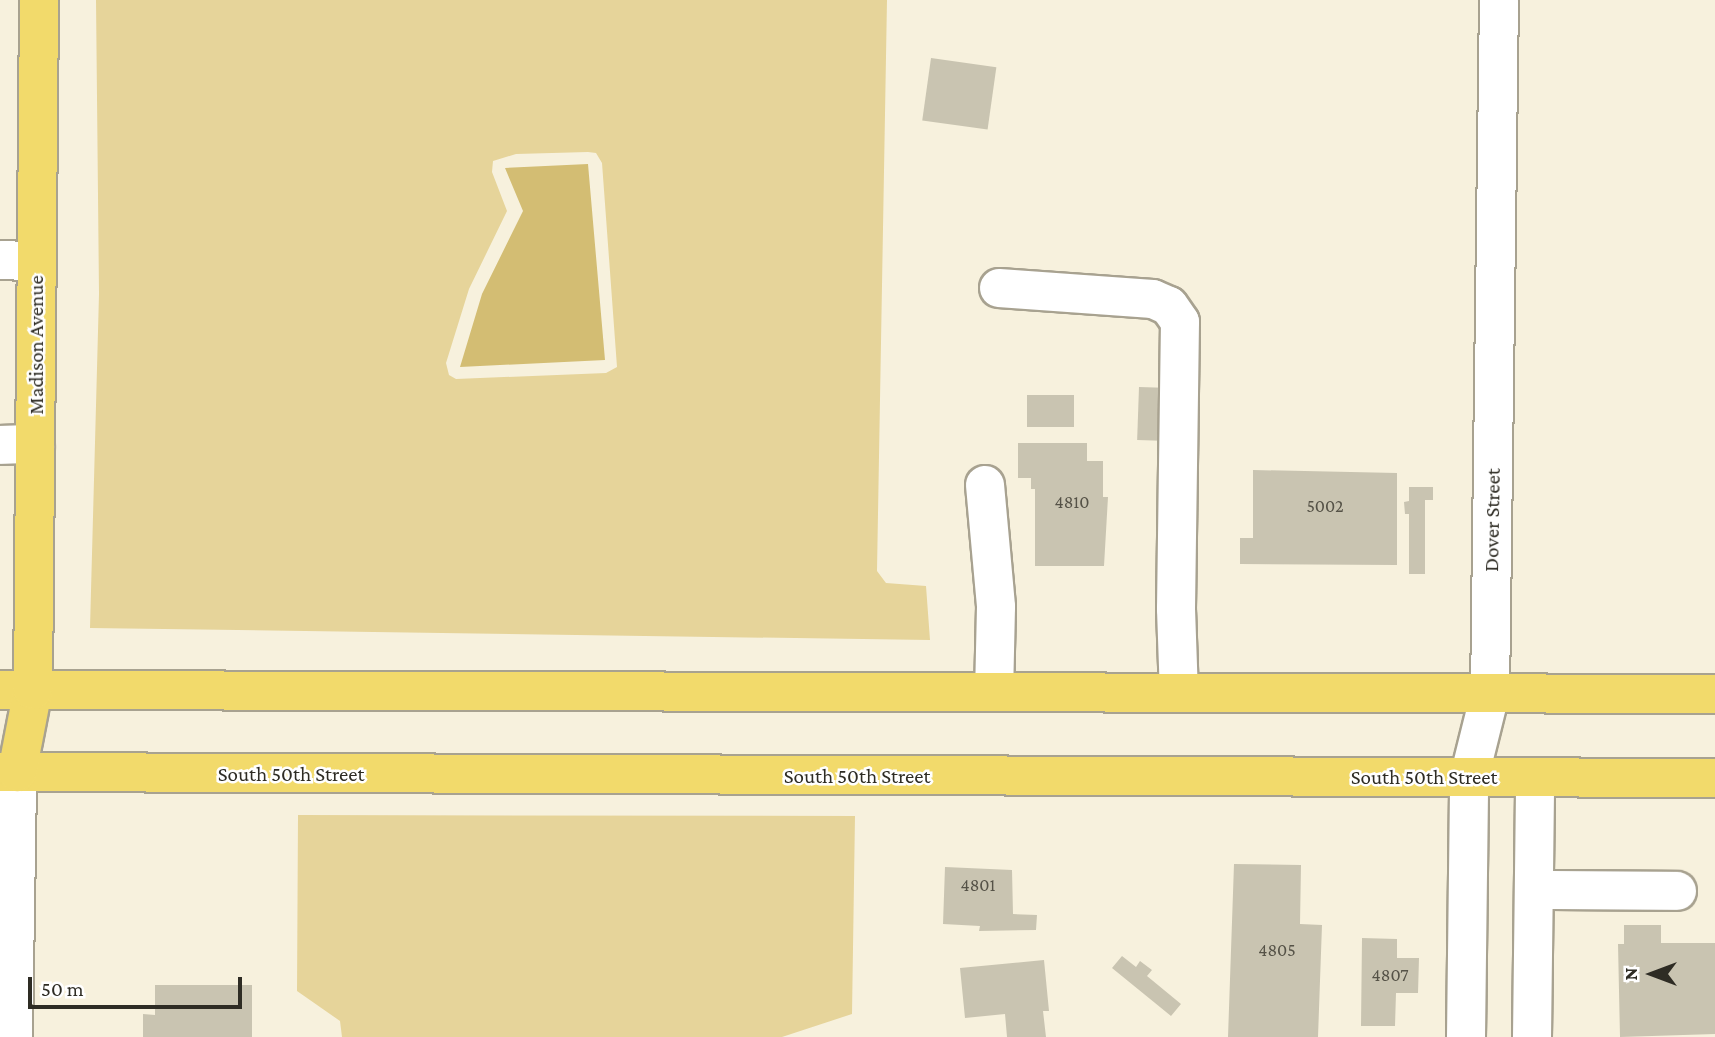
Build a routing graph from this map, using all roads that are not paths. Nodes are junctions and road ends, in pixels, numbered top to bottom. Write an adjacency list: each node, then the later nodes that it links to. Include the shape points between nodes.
1 (39, 0): 3 (main road, Madison Avenue)
2 (1499, 0): 10 (street, Dover Street)
3 (18, 260): 5 (main road, Madison Avenue)
4 (999, 288): 9 (street, via 1153,299 1169,306 1180,322 1175,609)
5 (18, 445): 7 (main road, Madison Avenue)
6 (985, 485): 8 (street, via 996,607)
7 (17, 690): 8 (main road); 12 (main road, Madison Avenue)
8 (994, 692): 9 (main road)
9 (1179, 693): 10 (main road)
10 (1490, 694): 11 (main road); 13 (street, Dover Street)
11 (1715, 694)
12 (9, 772): 13 (main road, South 50th Street); 18 (street)
13 (1468, 778): 14 (main road, South 50th Street); 19 (street, Dover Street)
14 (1535, 778): 15 (main road, South 50th Street); 16 (street)
15 (1715, 778)
16 (1535, 890): 17 (street); 20 (street)
17 (1677, 891)
18 (9, 1030)
19 (1466, 1037)
20 (1532, 1037)

